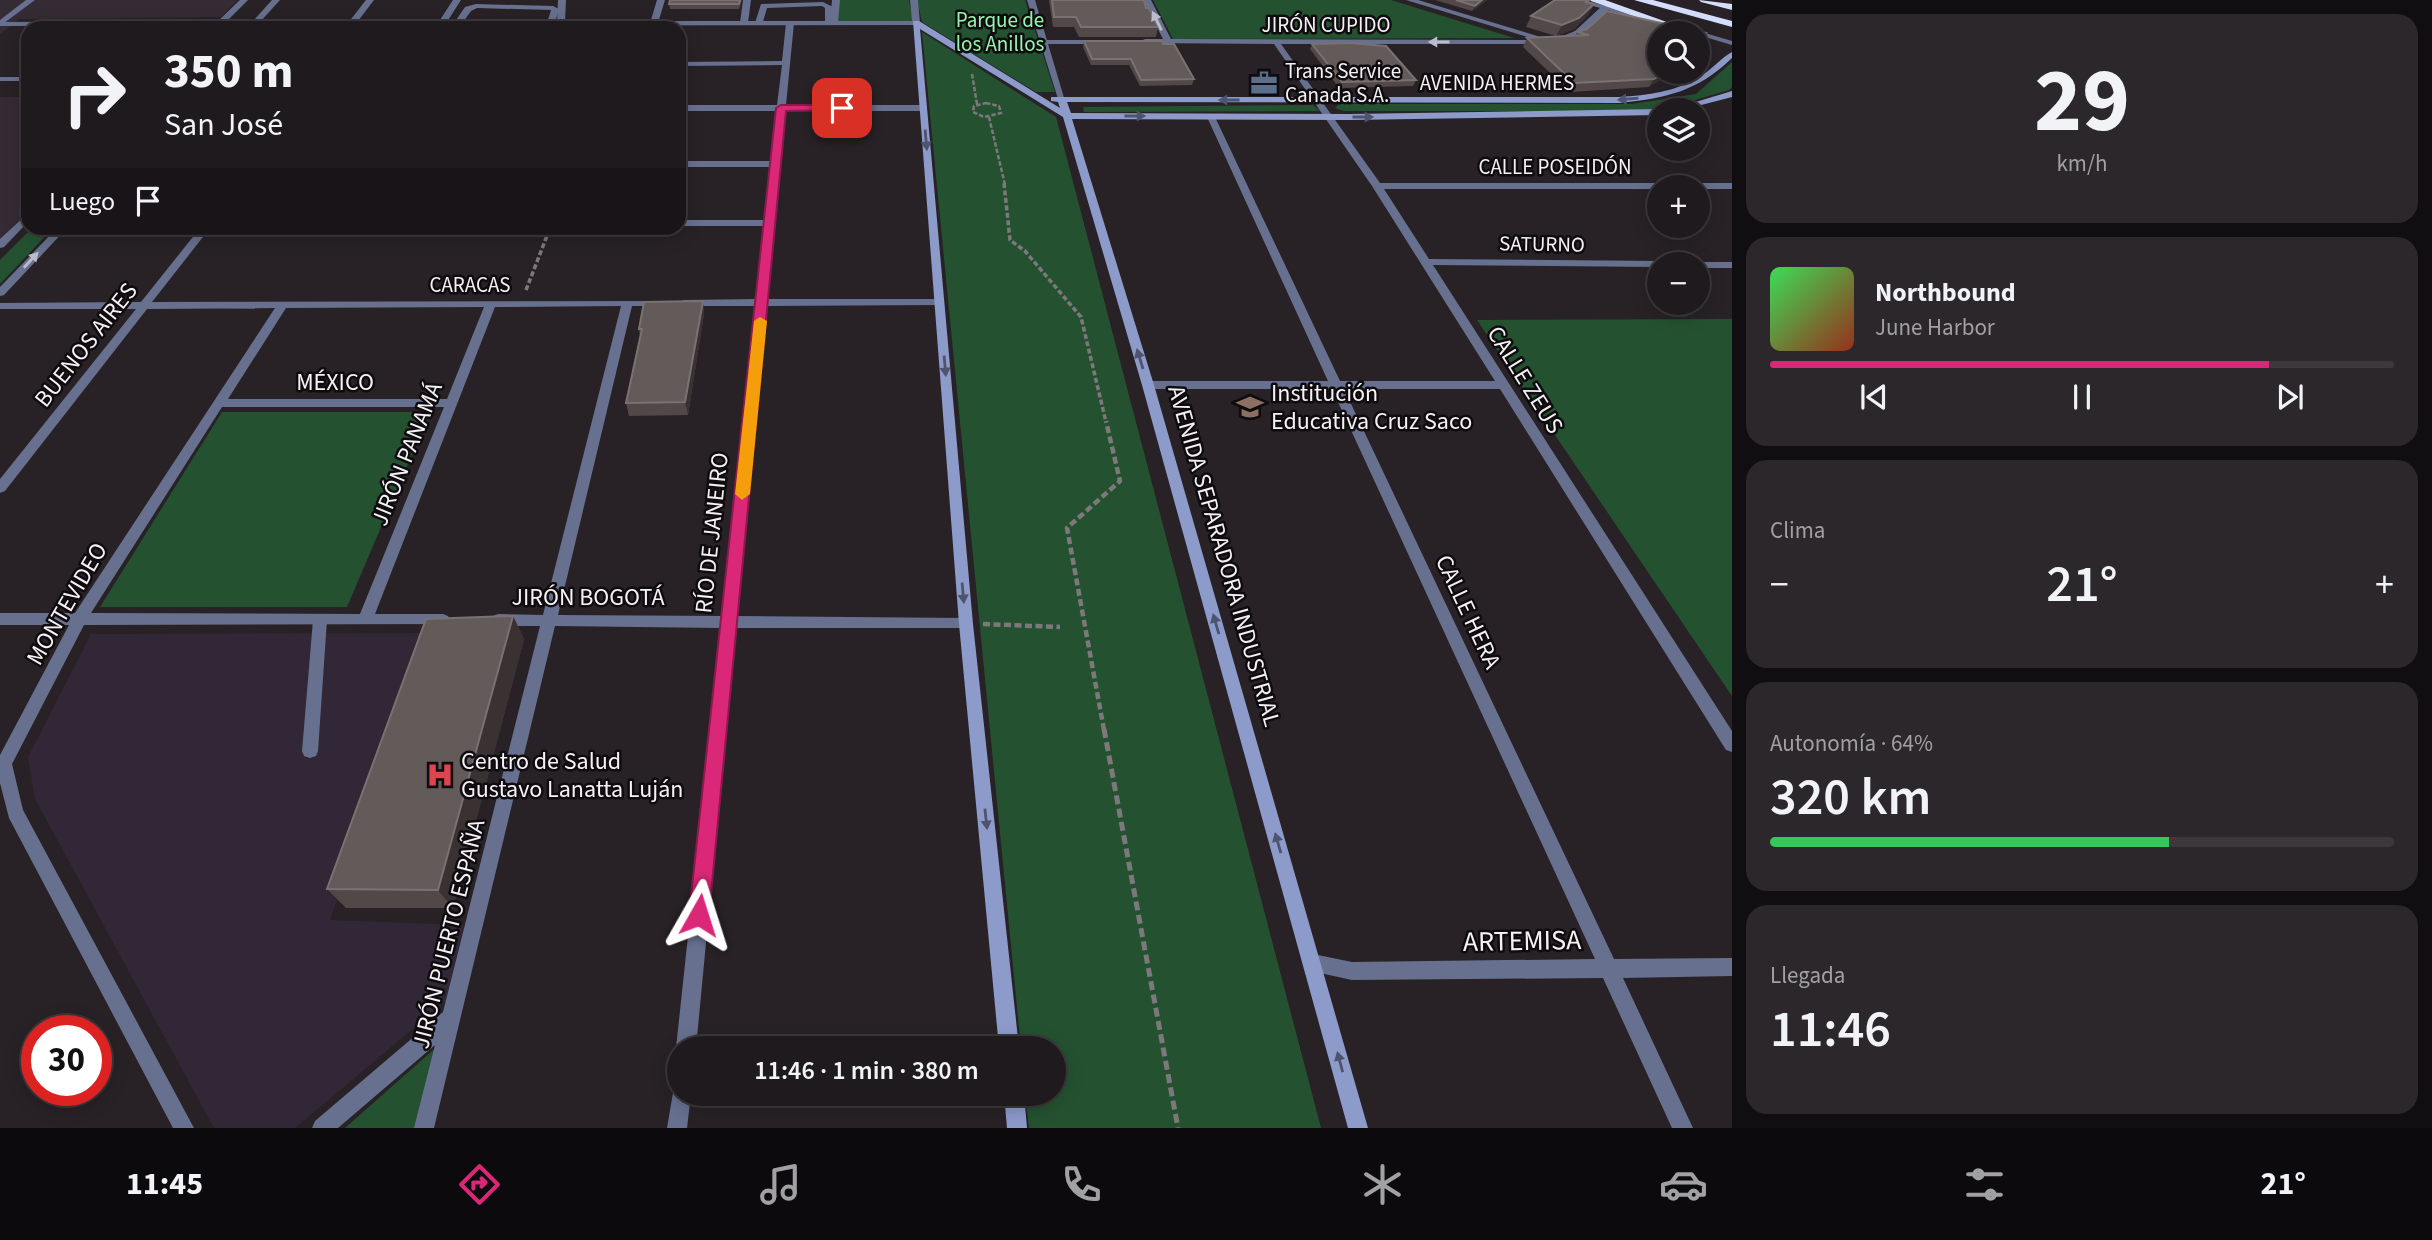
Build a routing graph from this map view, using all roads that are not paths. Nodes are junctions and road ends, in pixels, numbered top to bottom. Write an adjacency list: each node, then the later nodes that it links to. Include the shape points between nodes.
1 (31, 0): 36 (street)
2 (243, 0): 20 (street)
3 (276, 0): 21 (street)
4 (370, 0): 22 (street)
5 (457, 0): 23 (street)
6 (562, 0): 26 (street)
7 (661, 0): 27 (street)
8 (747, 0): 31 (street)
9 (836, 0): 34 (street)
10 (914, 0): 35 (street)
11 (1031, 0): 43 (street, AVENIDA SEPARADORA INDUSTRIAL)
12 (1147, 0): 42 (street, one-way to 12)
13 (1410, 0): 39 (street)
14 (1575, 0): 19 (street)
15 (1594, 0): 29 (highway)
16 (1640, 0): 38 (highway)
17 (1705, 0): 18 (highway)
18 (1732, 7)
19 (1602, 12): 28 (street); 46 (street, JIRÓN CUPIDO, via 1578,33)
20 (223, 21)
21 (257, 21)
22 (354, 21)
23 (451, 21)
24 (454, 21): 25 (street, via 476,6 552,8)
25 (552, 21)
26 (561, 21)
27 (655, 21)
28 (1647, 21)
29 (1657, 21)
30 (686, 23): 31 (street)
31 (744, 23): 32 (street)
32 (759, 23): 33 (street); 34 (street, via 764,6 823,4 829,7)
33 (790, 23): 34 (street); 50 (street, RÍO DE JANEIRO)
34 (832, 23): 35 (street)
35 (916, 23): 55 (main road, AVENIDA HERMES); 61 (main road)
36 (0, 24): 37 (street)
37 (21, 24)
38 (1732, 24)
39 (1505, 27): 45 (street); 46 (street)
40 (1710, 37): 48 (street)
41 (1140, 41): 42 (street, JIRÓN CUPIDO)
42 (1168, 41): 47 (street, JIRÓN CUPIDO)
43 (1044, 42): 44 (street); 56 (street, AVENIDA SEPARADORA INDUSTRIAL)
44 (1114, 42)
45 (1507, 42): 46 (street, JIRÓN CUPIDO); 47 (street, JIRÓN CUPIDO, one-way to 47)
46 (1554, 42)
47 (1277, 43): 58 (street, CALLE ZEUS)
48 (1732, 43)
49 (1732, 54): 58 (main road, AVENIDA HERMES, one-way to 58, via 1700,83 1649,97)
50 (785, 63): 51 (street); 60 (street, RÍO DE JANEIRO)
51 (686, 64)
52 (0, 79): 53 (street)
53 (21, 79)
54 (1732, 93): 57 (main road)
55 (1038, 98): 56 (main road, AVENIDA HERMES); 63 (main road, AVENIDA HERMES)
56 (1062, 99): 58 (main road, AVENIDA HERMES, one-way to 56); 63 (main road, AVENIDA SEPARADORA INDUSTRIAL)
57 (1710, 99)
58 (1318, 100): 65 (street, CALLE ZEUS)
59 (686, 108): 60 (street)
60 (781, 108): 61 (street); 67 (street, RÍO DE JANEIRO)
61 (923, 108): 81 (main road, one-way to 81)
62 (1647, 112): 65 (main road, AVENIDA HERMES, one-way to 62)
63 (1067, 116): 64 (main road, AVENIDA HERMES, one-way to 64); 88 (main road, AVENIDA SEPARADORA INDUSTRIAL, one-way to 63)
64 (1210, 117): 65 (main road, AVENIDA HERMES); 89 (street, CALLE HERA)
65 (1331, 117): 68 (street, CALLE ZEUS)
66 (686, 164): 67 (street)
67 (775, 164): 72 (street, RÍO DE JANEIRO)
68 (1377, 186): 69 (street, CALLE POSEIDÓN); 76 (street, CALLE ZEUS)
69 (1732, 186)
70 (21, 223): 75 (street)
71 (686, 223): 72 (street)
72 (769, 223): 83 (street, RÍO DE JANEIRO)
73 (55, 235): 80 (street, one-way to 73)
74 (199, 235): 85 (street, BUENOS AIRES)
75 (0, 244)
76 (1425, 262): 77 (street, SATURNO); 90 (street, CALLE ZEUS)
77 (1647, 264)
78 (1710, 265): 79 (street)
79 (1732, 265)
80 (0, 293)
81 (939, 302): 83 (street, CARACAS); 102 (main road, one-way to 102)
82 (627, 303): 83 (street, CARACAS); 84 (street, CARACAS); 96 (street, JIRÓN PUERTO ESPAÑA)
83 (762, 303): 101 (street, RÍO DE JANEIRO)
84 (491, 304): 86 (street, CARACAS); 91 (street, JIRÓN PANAMÁ)
85 (144, 305): 86 (street, CARACAS); 87 (street, CARACAS); 93 (street, BUENOS AIRES)
86 (282, 305): 92 (street, MONTEVIDEO)
87 (0, 306)
88 (1148, 385): 89 (street); 106 (main road, AVENIDA SEPARADORA INDUSTRIAL, one-way to 88)
89 (1336, 385): 90 (street); 108 (street, CALLE HERA)
90 (1503, 385): 103 (street, CALLE ZEUS)
91 (452, 403): 92 (street, MÉXICO); 98 (street, JIRÓN PANAMÁ)
92 (219, 404): 94 (street, MONTEVIDEO)
93 (0, 488)
94 (80, 618): 95 (street); 97 (street); 114 (street, MONTEVIDEO, via 4,764 15,812)
95 (0, 619)
96 (550, 619): 100 (street, JIRÓN BOGOTÁ); 101 (street, JIRÓN BOGOTÁ); 109 (street, JIRÓN PUERTO ESPAÑA)
97 (320, 620): 98 (street); 105 (street)
98 (365, 620): 99 (street)
99 (457, 620)
100 (484, 620)
101 (729, 621): 102 (street, JIRÓN BOGOTÁ); 110 (street, RÍO DE JANEIRO)
102 (966, 624): 111 (main road, one-way to 111)
103 (1725, 722): 104 (street, CALLE ZEUS)
104 (1732, 745)
105 (310, 751)
106 (1313, 963): 108 (street, ARTEMISA, via 1352,971); 119 (main road, AVENIDA SEPARADORA INDUSTRIAL, one-way to 106)
107 (1732, 967): 108 (street, ARTEMISA)
108 (1610, 968): 120 (street, CALLE HERA)
109 (452, 1017): 115 (street); 116 (street, JIRÓN PUERTO ESPAÑA)
110 (686, 1036)
111 (1008, 1036)
112 (680, 1106): 117 (street)
113 (1015, 1106): 118 (main road)
114 (184, 1128)
115 (322, 1128)
116 (424, 1128)
117 (677, 1128)
118 (1017, 1128)
119 (1358, 1128)
120 (1683, 1128)

